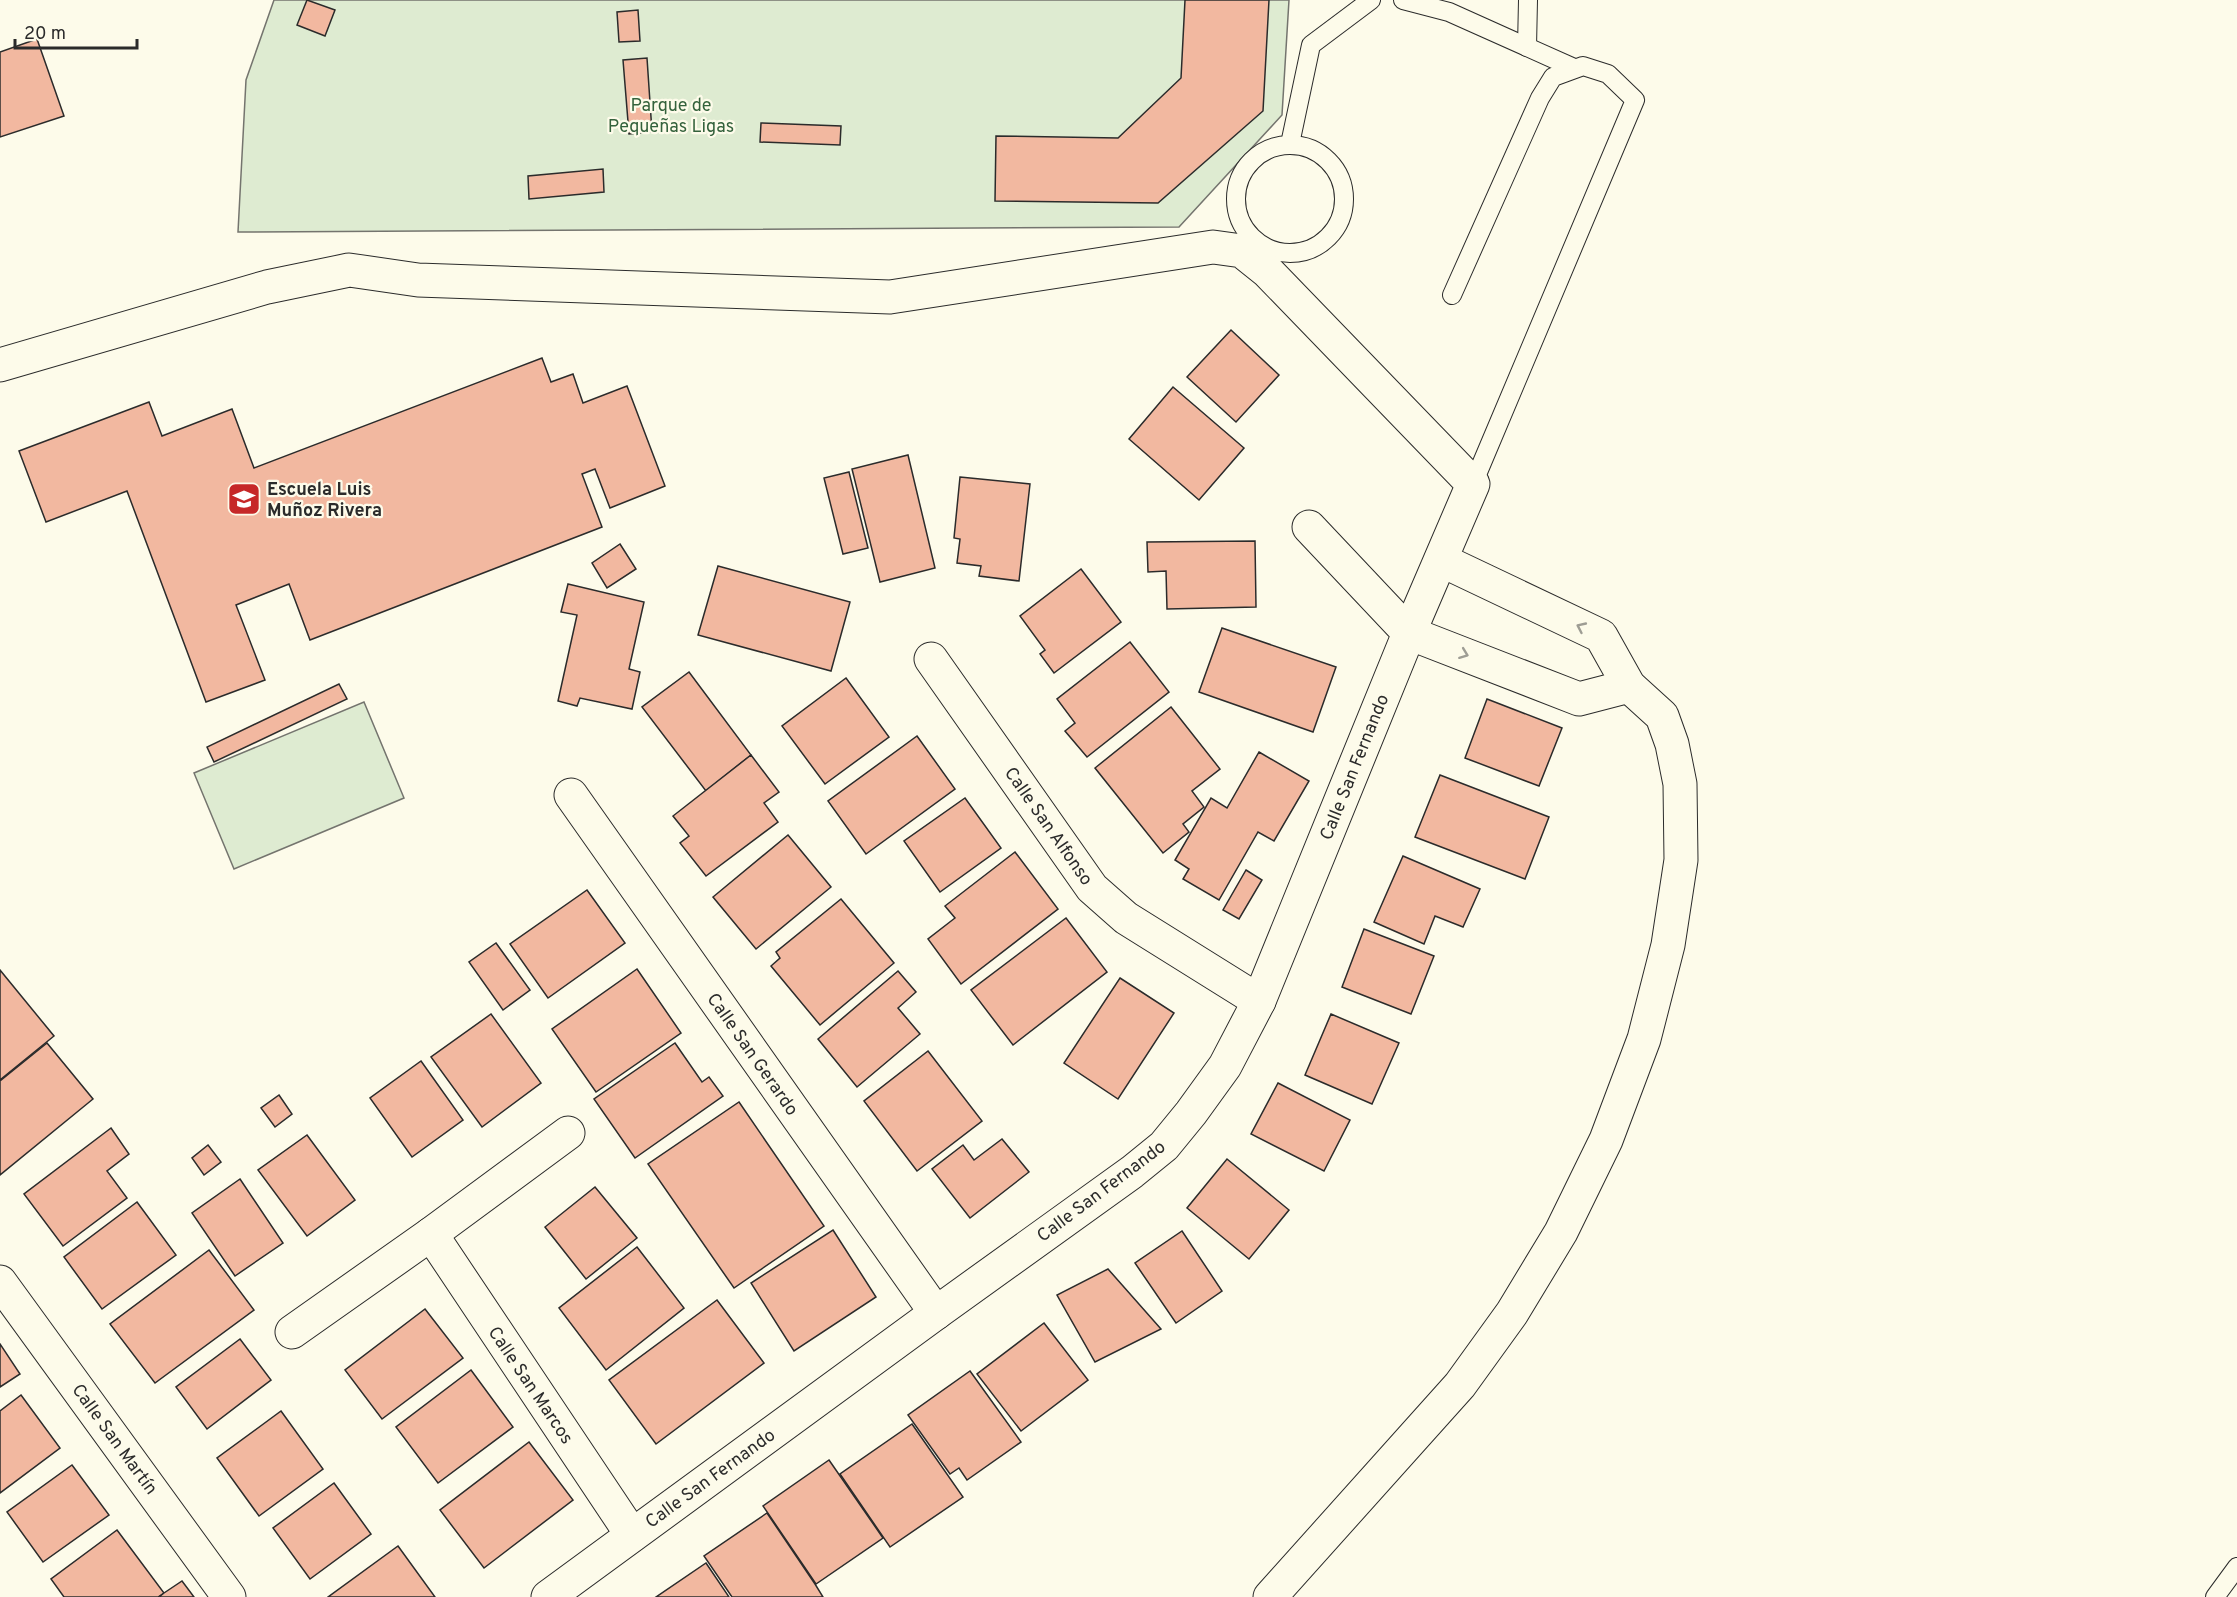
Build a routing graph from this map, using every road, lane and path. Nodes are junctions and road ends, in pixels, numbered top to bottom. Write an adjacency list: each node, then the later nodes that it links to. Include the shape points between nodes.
1 (1371, 0): 7 (lane, via 1311,45)
2 (1403, 0): 4 (lane)
3 (1528, 0): 5 (lane)
4 (1448, 6): 5 (lane)
5 (1527, 47): 6 (lane)
6 (1574, 68): 9 (lane, via 1553,77 1540,98); 11 (lane, via 1583,66 1608,74 1635,100)
7 (1290, 144): 8 (lane, via 1261,153 1240,176 1236,207); 8 (lane, via 1313,150 1332,163 1345,191 1340,222 1331,235 1305,252 1275,252)
8 (1245, 243): 10 (street, via 890,297 418,280 349,270 267,287); 11 (street, via 1267,271)
9 (1452, 295)
10 (0, 365)
11 (1473, 484): 13 (street, Calle San Fernando)
12 (1308, 527): 14 (street)
13 (1441, 560): 14 (street, Calle San Fernando); 16 (street, one-way to 13, via 1601,636)
14 (1409, 633): 16 (street, one-way to 16, via 1580,699); 18 (street, Calle San Fernando)
15 (931, 659): 18 (street, Calle San Alfonso, via 1092,888 1126,918)
16 (1629, 686): 28 (street, via 1662,716 1672,744 1680,784 1681,860 1668,945 1644,1039 1606,1140 1561,1232 1512,1313 1460,1386)
17 (571, 795): 22 (street, Calle San Gerardo)
18 (1258, 1000): 22 (street, Calle San Fernando, via 1225,1066 1164,1146)
19 (568, 1133): 20 (street)
20 (431, 1234): 23 (street); 24 (street, Calle San Marcos)
21 (0, 1282): 26 (street, Calle San Martín)
22 (936, 1312): 24 (street, Calle San Fernando)
23 (292, 1332)
24 (632, 1535): 27 (street, Calle San Fernando)
25 (2237, 1567): 29 (lane)
26 (229, 1597)
27 (548, 1597)
28 (1270, 1597)
29 (2215, 1597)

